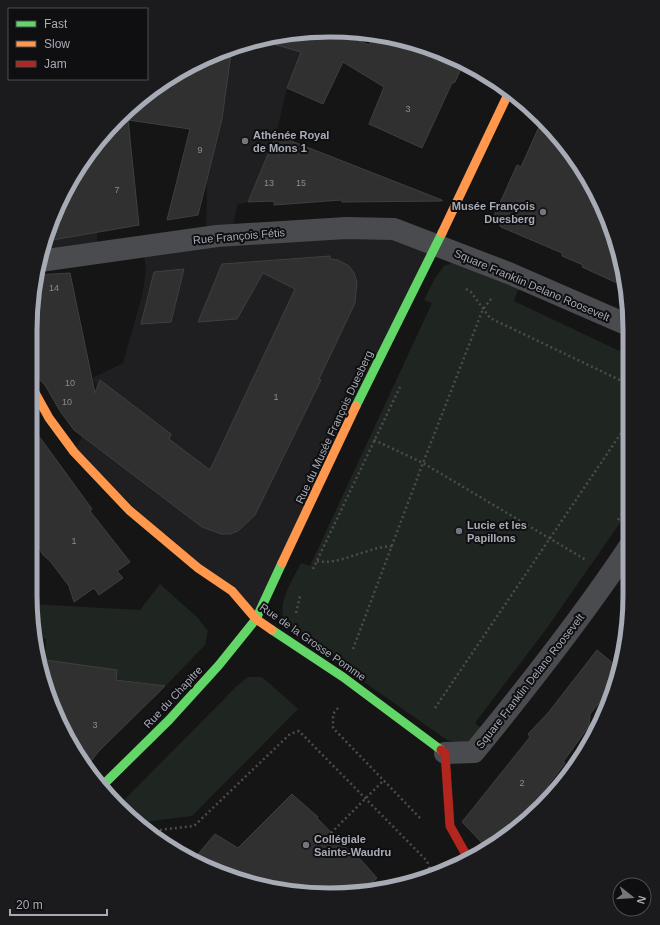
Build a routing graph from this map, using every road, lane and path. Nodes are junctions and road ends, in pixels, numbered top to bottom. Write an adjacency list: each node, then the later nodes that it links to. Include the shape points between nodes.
1 (507, 97): 2 (street, Rue du Musée François Duesberg)
2 (436, 245): 3 (street, Rue François Fétis, via 394,229 346,228 206,237); 4 (street, Square Franklin Delano Roosevelt); 11 (street, Rue du Musée François Duesberg)
3 (46, 260)
4 (511, 274): 6 (path); 7 (street, Square Franklin Delano Roosevelt)
5 (464, 288): 6 (path, via 471,292)
6 (483, 309): 8 (path, via 490,318); 14 (path)
7 (623, 323)
8 (623, 382)
9 (401, 384): 13 (path)
10 (37, 396): 26 (street, Rue de la Grosse Pomme, via 74,452 129,510 198,568 232,591)
11 (346, 427): 13 (path); 19 (street, Rue du Musée François Duesberg)
12 (623, 431): 17 (path)
13 (374, 440): 14 (path); 21 (path)
14 (423, 463): 17 (path); 18 (path)
15 (623, 513): 16 (path)
16 (616, 523)
17 (552, 538): 23 (path); 29 (path)
18 (392, 546): 21 (path, via 380,547 326,563); 27 (path)
19 (287, 555): 21 (path); 26 (street, Rue du Musée François Duesberg)
20 (623, 556): 23 (street, Square Franklin Delano Roosevelt)
21 (317, 561): 22 (path)
22 (311, 573)
23 (610, 575): 30 (street, Square Franklin Delano Roosevelt, via 544,668 474,752)
24 (301, 591): 25 (path)
25 (296, 616)
26 (256, 619): 27 (street, Rue de la Grosse Pomme); 32 (street, Rue du Chapitre, via 174,715)
27 (343, 678): 29 (street, Rue de la Grosse Pomme)
28 (333, 728): 31 (path)
29 (419, 732): 30 (street, Rue de la Grosse Pomme)
30 (445, 752): 37 (street, via 450,826)
31 (384, 780): 33 (path); 34 (path)
32 (106, 782)
33 (365, 799): 35 (path, via 299,731 290,734 194,826); 36 (path); 38 (path, via 427,861)
34 (411, 809)
35 (157, 831)
36 (331, 833)
37 (466, 855)
38 (430, 870)

